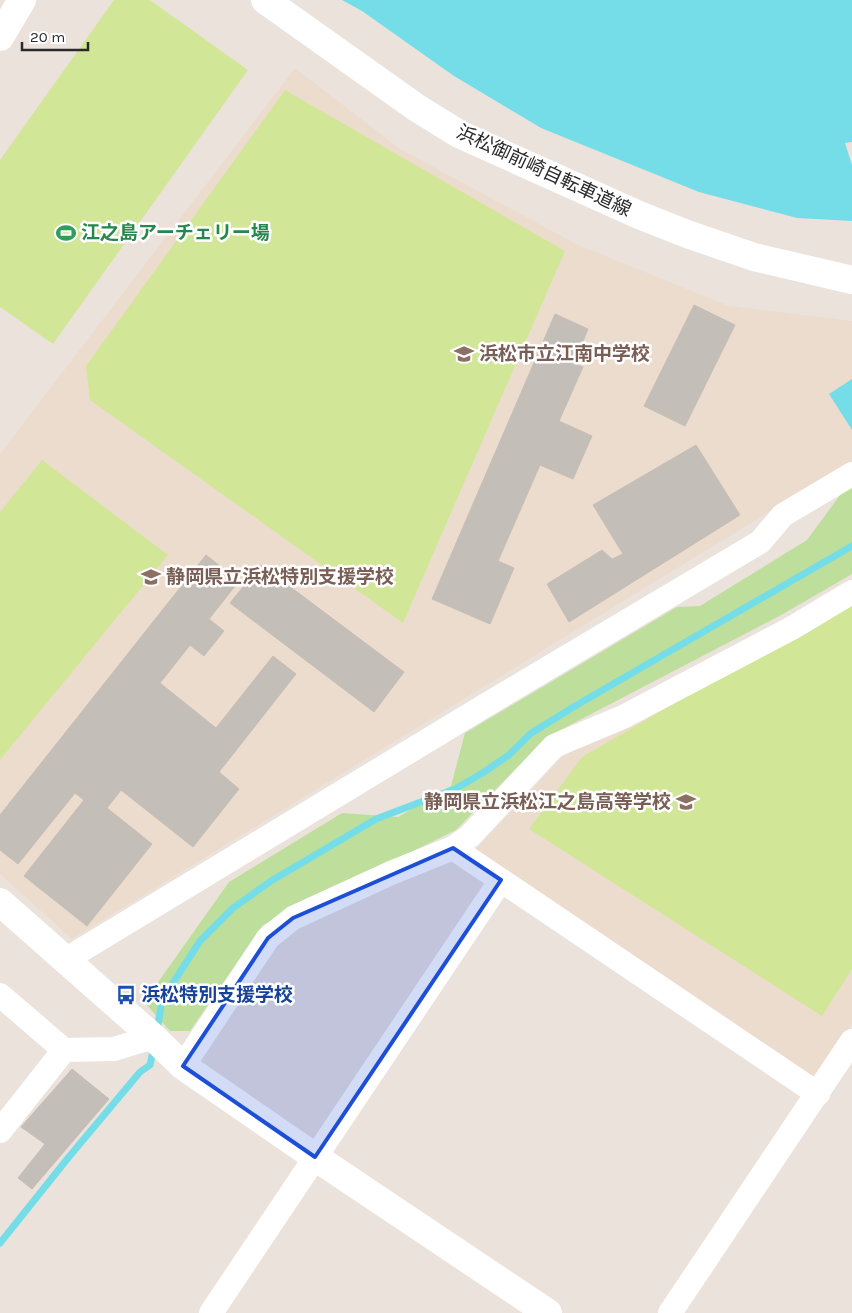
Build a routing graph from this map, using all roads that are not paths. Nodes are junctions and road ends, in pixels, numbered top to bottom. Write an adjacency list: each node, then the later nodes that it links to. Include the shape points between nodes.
1 (22, 0): 3 (street)
2 (265, 0): 4 (street, 浜松御前崎自転車道線, via 416,108 459,134 687,234 754,257)
3 (0, 37)
4 (852, 280)
5 (852, 474): 10 (street, via 783,515 760,542)
6 (852, 592): 7 (street, via 792,628 632,712 554,746 470,836)
7 (453, 848): 8 (street); 15 (street, via 294,918 268,938)
8 (501, 880): 16 (street); 18 (street)
9 (0, 902): 10 (street)
10 (65, 960): 12 (street)
11 (0, 995): 14 (street)
12 (153, 1036): 14 (street, via 114,1049); 15 (street)
13 (852, 1042): 16 (street)
14 (64, 1050): 17 (street)
15 (183, 1066): 18 (street)
16 (818, 1094): 21 (street)
17 (0, 1132)
18 (315, 1157): 19 (street); 20 (street)
19 (211, 1313)
20 (548, 1313)
21 (670, 1313)

